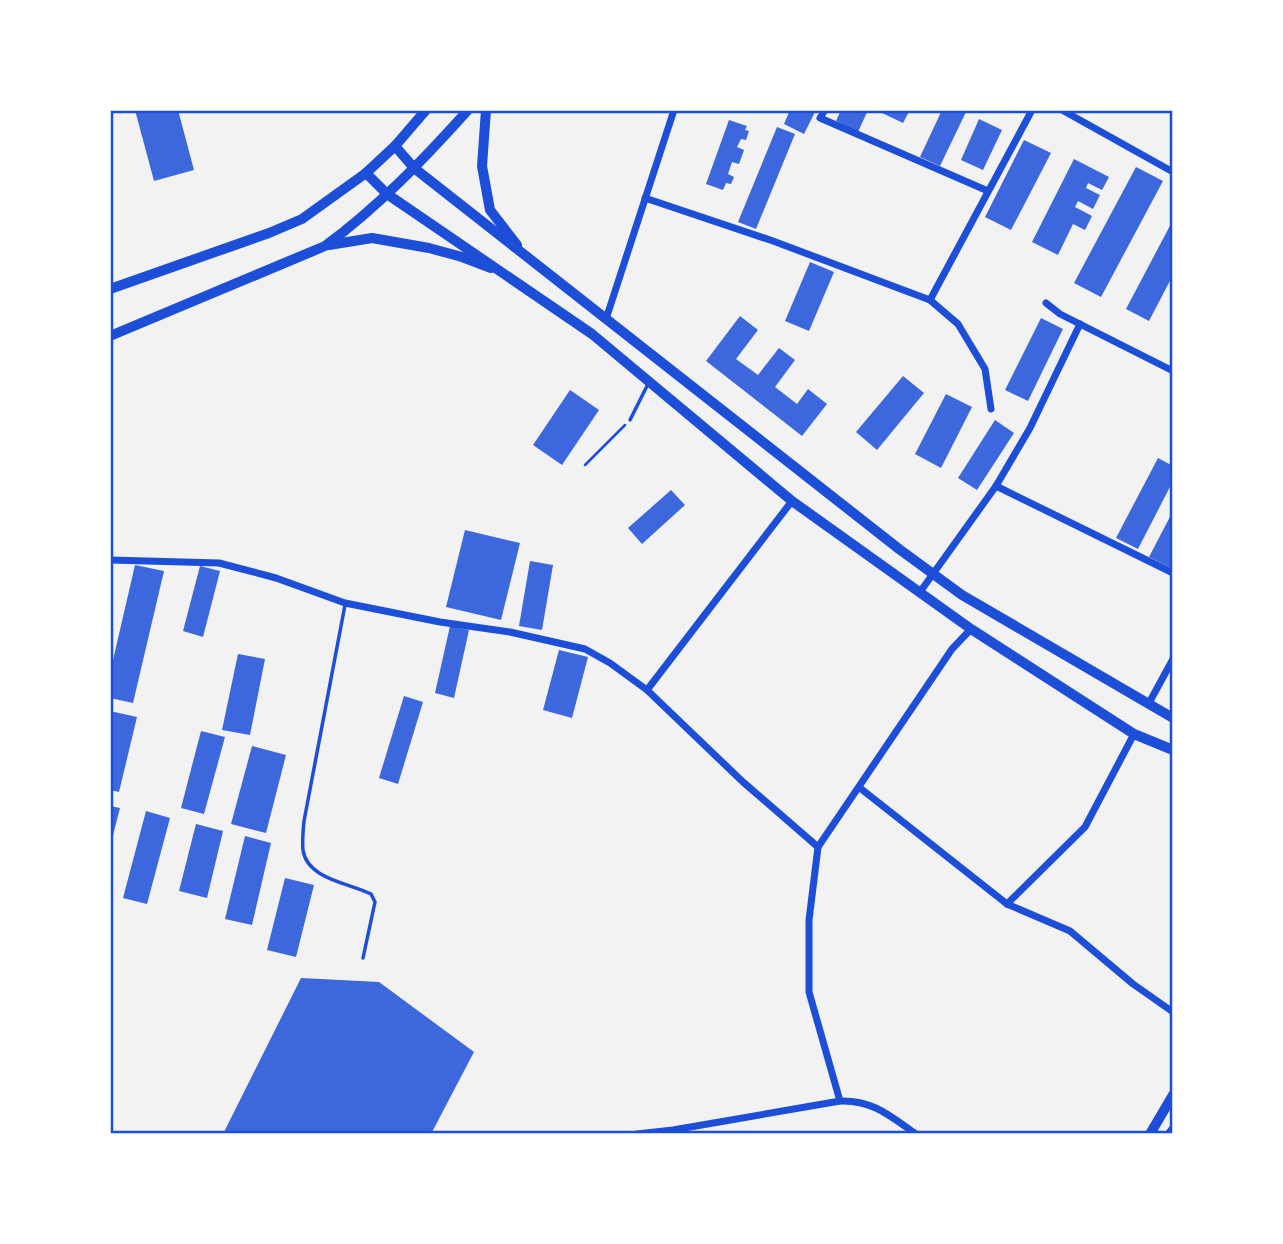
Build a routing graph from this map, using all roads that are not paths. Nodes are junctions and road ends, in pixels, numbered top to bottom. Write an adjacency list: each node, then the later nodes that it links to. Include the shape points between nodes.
1 (426, 110): 8 (main road)
2 (468, 110): 9 (main road)
3 (486, 110): 16 (main road, via 482,166 490,210)
4 (674, 110): 14 (street)
5 (825, 110): 12 (street, via 820,118)
6 (1032, 110): 12 (street)
7 (1062, 110): 10 (street)
8 (395, 146): 9 (main road); 11 (main road)
9 (414, 168): 13 (main road); 16 (main road)
10 (1173, 172)
11 (366, 173): 13 (main road); 18 (main road, via 302,219)
12 (988, 191): 19 (street)
13 (387, 194): 15 (main road); 17 (main road)
14 (645, 198): 19 (street, via 773,240); 21 (street)
15 (325, 246): 17 (main road, via 372,238 462,257); 23 (main road)
16 (528, 259): 21 (main road)
17 (508, 275): 25 (main road, via 592,334)
18 (110, 289)
19 (930, 300): 26 (street, via 958,324 985,369)
20 (1046, 303): 22 (street)
21 (607, 319): 32 (main road)
22 (1080, 324): 24 (street); 28 (street)
23 (110, 336)
24 (1173, 372)
25 (649, 382): 27 (lane); 29 (main road)
26 (991, 409)
27 (630, 420)
28 (996, 486): 31 (street); 32 (street)
29 (792, 501): 33 (main road); 37 (street)
30 (110, 560): 34 (street, via 219,563)
31 (1173, 573)
32 (933, 574): 33 (street); 38 (main road)
33 (920, 592): 35 (main road)
34 (345, 603): 37 (street, via 585,649); 45 (lane, via 304,821 303,852 312,868 371,894 375,902)
35 (971, 629): 40 (main road); 42 (street, via 952,649)
36 (1173, 659): 38 (street)
37 (647, 690): 43 (street)
38 (1149, 703): 39 (main road)
39 (1173, 719)
40 (1134, 734): 41 (main road); 44 (street, via 1085,827)
41 (1173, 751)
42 (860, 788): 43 (street); 44 (street)
43 (818, 847): 48 (street, via 809,920 809,992)
44 (1007, 904): 46 (street, via 1070,931)
45 (363, 958)
46 (1173, 1012)
47 (1173, 1095): 51 (main road)
48 (840, 1101): 49 (street); 50 (street, via 859,1100 875,1106)
49 (637, 1134)
50 (916, 1134)
51 (1150, 1134)

